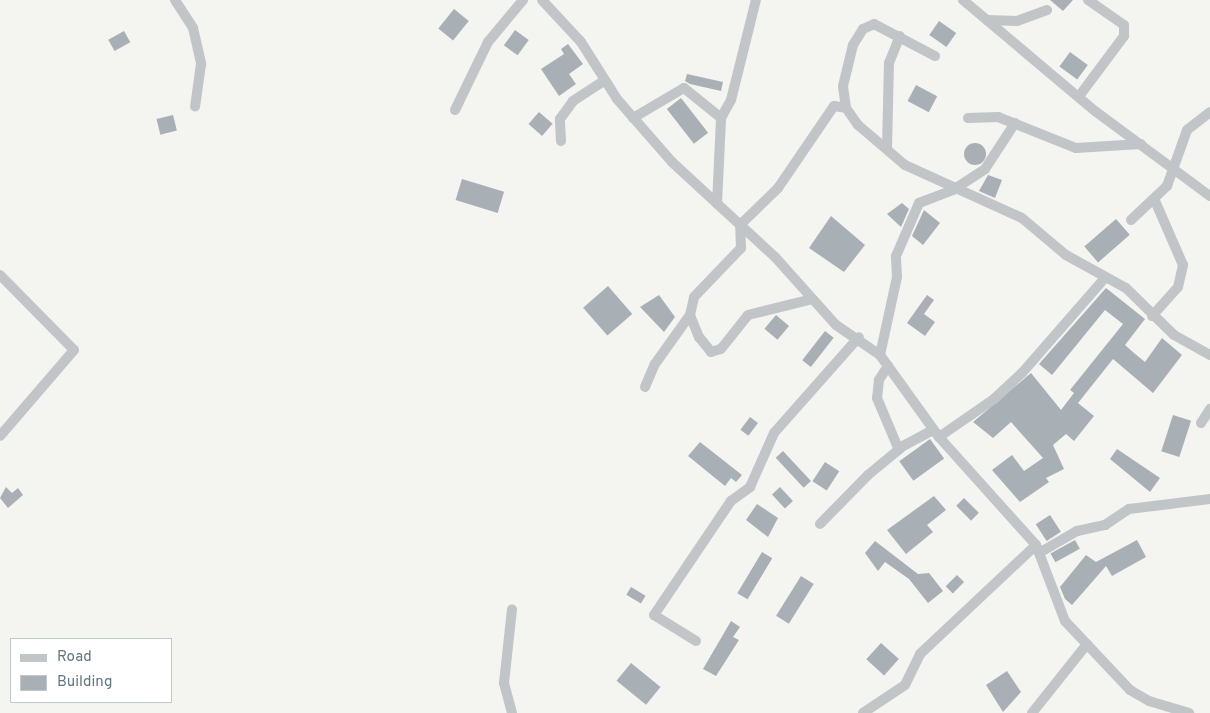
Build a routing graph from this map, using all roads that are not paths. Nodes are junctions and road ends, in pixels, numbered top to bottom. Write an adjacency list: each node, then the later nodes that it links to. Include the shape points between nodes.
1 (176, 0): 13 (street, via 193,28 201,64)
2 (523, 0): 15 (street, via 488,42)
3 (543, 0): 11 (street, via 581,42)
4 (756, 0): 18 (street, via 731,100)
5 (962, 0): 8 (street)
6 (1088, 0): 12 (street, via 1124,25 1124,36)
7 (1047, 10): 8 (street, via 1017,21)
8 (987, 20): 12 (street)
9 (900, 36): 10 (street); 14 (street, via 874,24 863,29 853,44 843,86); 23 (street, via 889,63)
10 (935, 56)
11 (605, 80): 17 (street); 21 (street, via 574,101 560,119)
12 (1080, 95): 22 (street)
13 (195, 107)
14 (846, 108): 23 (street, via 858,125); 30 (street, via 834,106 778,188)
15 (454, 110)
16 (1210, 112): 24 (street, via 1188,130)
17 (633, 118): 18 (street, via 684,88); 28 (street)
18 (721, 118): 28 (street)
19 (968, 118): 20 (street, via 998,117)
20 (1015, 124): 22 (street, via 1076,148); 25 (street, via 985,169)
21 (561, 141)
22 (1141, 144): 24 (street)
23 (887, 149): 25 (street, via 905,164)
24 (1172, 168): 26 (street); 27 (street, via 1167,186)
25 (953, 190): 32 (street, via 1022,218); 37 (street, via 919,203 902,237)
26 (1210, 196)
27 (1155, 201): 29 (street); 35 (street, via 1180,250 1183,265 1178,286)
28 (717, 204): 30 (street)
29 (1131, 220)
30 (740, 225): 33 (street); 34 (street, via 741,248 694,297)
31 (0, 275): 44 (street, via 74,350)
32 (1104, 279): 35 (street, via 1126,288); 43 (street, via 1022,373 994,399)
33 (812, 299): 34 (street, via 748,315 721,349 711,352 699,338); 36 (street, via 836,325)
34 (690, 315): 40 (street, via 655,364)
35 (1152, 316): 38 (street, via 1174,335)
36 (859, 337): 37 (street); 50 (street, via 774,433 750,487 731,501 654,614)
37 (880, 355): 39 (street)
38 (1210, 355)
39 (888, 366): 43 (street); 45 (street, via 879,380 877,398)
40 (645, 387)
41 (1210, 409): 42 (street)
42 (1201, 423)
43 (936, 433): 45 (street); 48 (street)
44 (0, 436)
45 (899, 450): 47 (street)
46 (1210, 499): 48 (street, via 1129,509 1105,525 1077,531)
47 (820, 524)
48 (1037, 549): 51 (street, via 1065,621); 53 (street, via 920,654 905,685)
49 (512, 608): 52 (street, via 504,683)
50 (696, 641)
51 (1087, 644): 54 (street); 55 (street, via 1130,690 1148,701)
52 (512, 713)
53 (863, 713)
54 (1032, 713)
55 (1189, 713)

